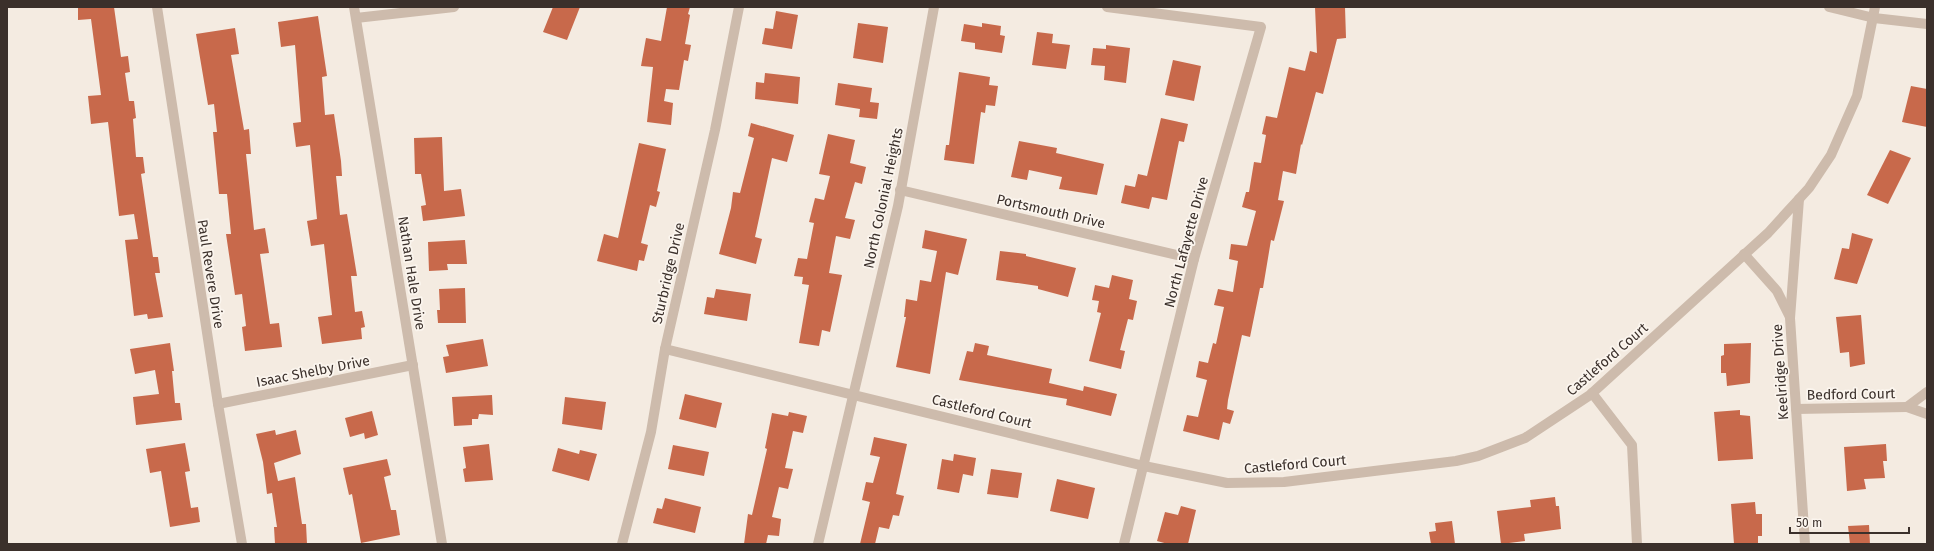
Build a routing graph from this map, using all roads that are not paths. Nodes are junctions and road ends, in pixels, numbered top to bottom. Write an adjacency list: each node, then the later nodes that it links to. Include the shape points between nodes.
1 (157, 7): 22 (street, Paul Revere Drive)
2 (354, 7): 9 (street, Nathan Hale Drive)
3 (454, 7): 9 (street)
4 (739, 7): 17 (street, Sturbridge Drive, via 715,130)
5 (934, 7): 12 (street, North Colonial Heights)
6 (1107, 7): 15 (street, North Lafayette Drive, via 1261,26)
7 (1829, 7): 10 (street)
8 (1875, 7): 10 (street, Castleford Court)
9 (356, 18): 18 (street, Nathan Hale Drive)
10 (1874, 18): 11 (street); 13 (street, Castleford Court, via 1857,96 1832,155)
11 (1927, 24)
12 (900, 190): 15 (street, Portsmouth Drive); 21 (street, North Colonial Heights)
13 (1800, 199): 14 (street, Castleford Court); 16 (street, Keelridge Drive)
14 (1744, 254): 16 (street, via 1778,291); 20 (street, Castleford Court)
15 (1194, 259): 26 (street, North Lafayette Drive)
16 (1790, 318): 24 (street, Keelridge Drive)
17 (665, 349): 21 (street, Castleford Court); 29 (street, Sturbridge Drive, via 651,432)
18 (413, 365): 22 (street, Isaac Shelby Drive); 28 (street, Nathan Hale Drive)
19 (1927, 392): 23 (street, Bedford Court)
20 (1592, 393): 26 (street, Castleford Court, via 1525,438 1478,456 1456,461 1284,482 1227,483); 32 (street, via 1632,445)
21 (854, 394): 26 (street, Castleford Court); 30 (street, North Colonial Heights)
22 (218, 404): 27 (street, Paul Revere Drive)
23 (1907, 407): 24 (street, Bedford Court); 25 (street, Bedford Court)
24 (1796, 409): 33 (street, Keelridge Drive)
25 (1927, 414)
26 (1144, 466): 31 (street, North Lafayette Drive)
27 (242, 544)
28 (442, 544)
29 (622, 544)
30 (818, 544)
31 (1124, 544)
32 (1637, 544)
33 (1805, 544)

